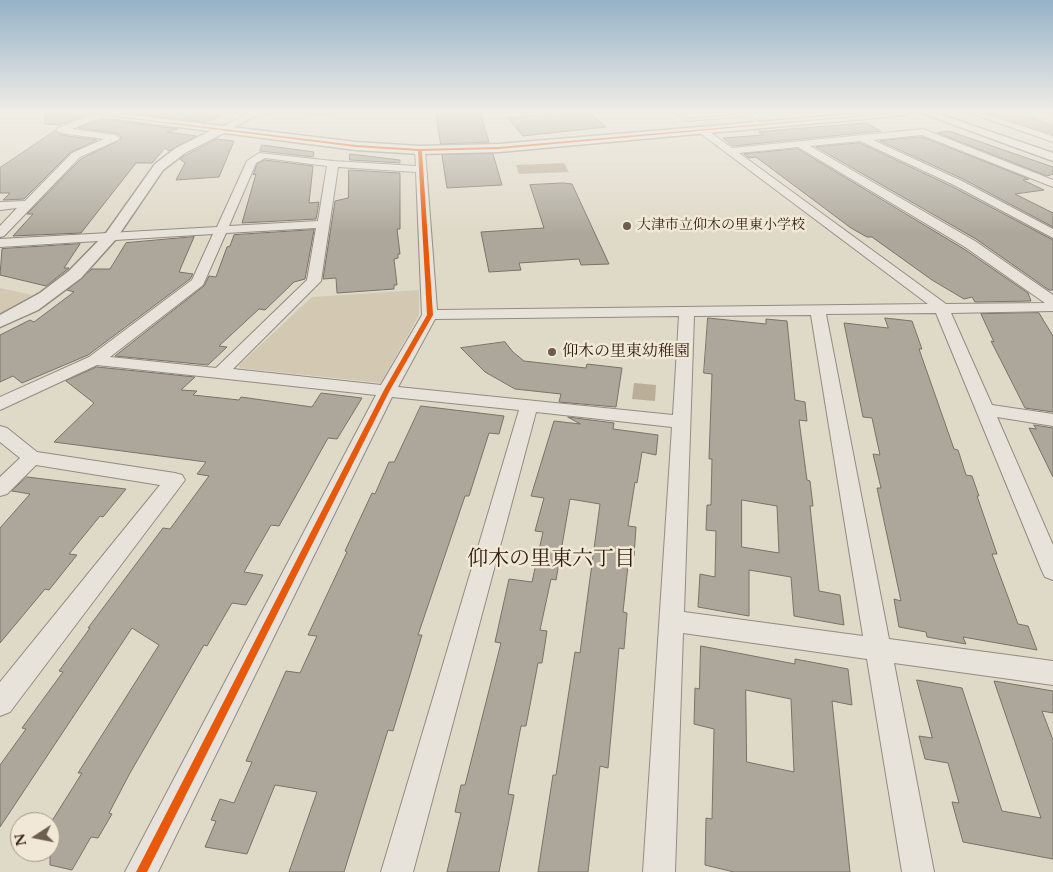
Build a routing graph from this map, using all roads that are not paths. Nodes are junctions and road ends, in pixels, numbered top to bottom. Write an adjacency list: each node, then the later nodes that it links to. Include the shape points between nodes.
1 (81, 153): 13 (street)
2 (177, 153): 19 (street, via 159,167)
3 (420, 153): 11 (street)
4 (732, 153): 22 (street)
5 (815, 153): 21 (street, via 970,244)
6 (893, 153): 18 (street, via 958,183)
7 (974, 153): 12 (street)
8 (1041, 153): 9 (street)
9 (1053, 157)
10 (333, 164): 11 (street); 15 (street); 16 (street, via 264,155 252,161)
11 (420, 169): 26 (street)
12 (1053, 184)
13 (29, 204): 14 (street); 17 (street)
14 (0, 206)
15 (323, 224): 16 (street); 29 (street, via 314,281)
16 (221, 230): 19 (street); 28 (street, via 198,282)
17 (0, 233)
18 (1053, 234)
19 (111, 237): 20 (street); 27 (street, via 77,275 18,314)
20 (0, 243)
21 (1053, 302)
22 (941, 307): 23 (street); 24 (street); 33 (street)
23 (1053, 307)
24 (818, 311): 25 (street); 41 (street)
25 (688, 313): 26 (street); 35 (street)
26 (430, 315): 30 (street)
27 (0, 322)
28 (95, 360): 29 (street); 31 (street)
29 (219, 374): 30 (street)
30 (387, 390): 32 (street); 44 (street)
31 (0, 404)
32 (530, 405): 35 (street); 45 (street)
33 (985, 410): 34 (street); 39 (street)
34 (1053, 420)
35 (682, 422): 40 (street)
36 (0, 432): 37 (street)
37 (32, 458): 38 (street); 43 (street, via 175,480)
38 (0, 490)
39 (1053, 571)
40 (672, 621): 41 (street); 46 (street)
41 (877, 649): 42 (street); 47 (street)
42 (1053, 673)
43 (0, 703)
44 (141, 872)
45 (397, 872)
46 (659, 872)
47 (918, 872)

